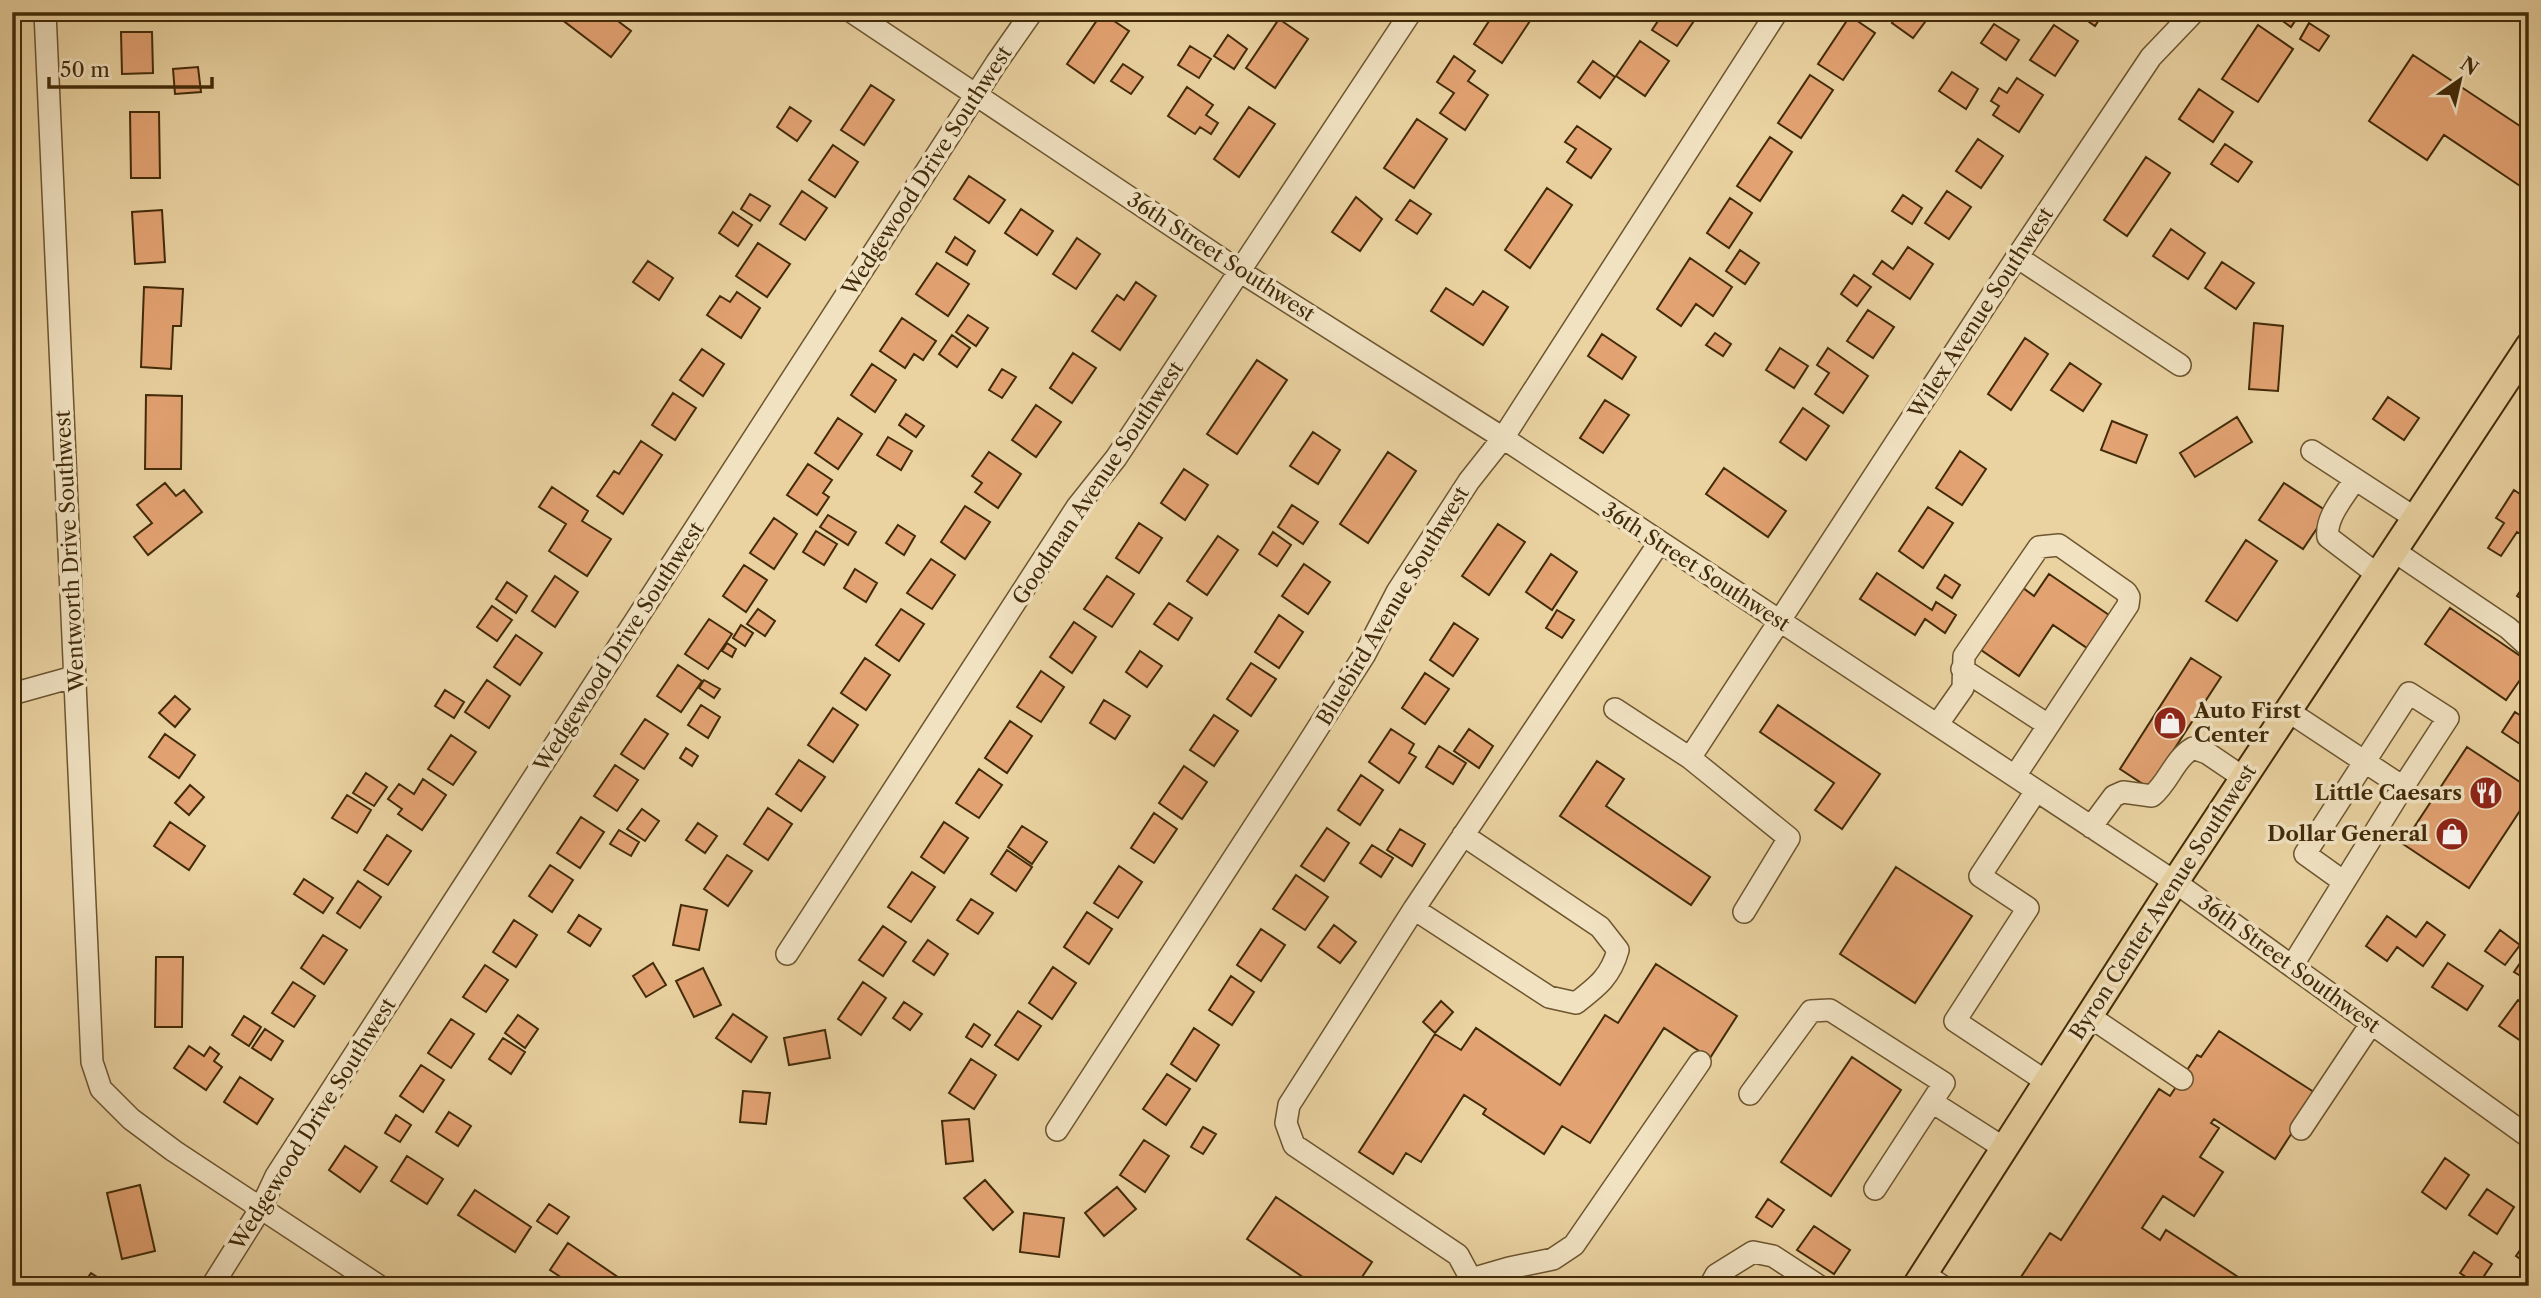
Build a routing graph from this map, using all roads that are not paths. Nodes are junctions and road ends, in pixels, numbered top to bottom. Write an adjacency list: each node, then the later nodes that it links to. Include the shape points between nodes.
1 (45, 12): 22 (street, Wentworth Drive Southwest)
2 (852, 12): 7 (street, 36th Street Southwest)
3 (1032, 12): 7 (street, Wedgewood Drive Southwest)
4 (1411, 12): 9 (street, Goodman Avenue Southwest)
5 (1777, 12): 12 (street, Bluebird Avenue Southwest)
6 (2194, 12): 8 (street, Wilex Avenue Southwest, via 2151,57)
7 (976, 97): 9 (street, 36th Street Southwest); 54 (street, Wedgewood Drive Southwest, via 284,1164)
8 (2017, 257): 11 (street); 19 (street, Wilex Avenue Southwest)
9 (1241, 272): 12 (street, 36th Street Southwest); 40 (street, Goodman Avenue Southwest, via 1116,458 1077,507)
10 (2529, 346): 15 (main road, Byron Center Avenue Southwest)
11 (2180, 365)
12 (1503, 438): 16 (street, 36th Street Southwest); 50 (street, Bluebird Avenue Southwest, via 1469,481 1397,592 1329,711)
13 (2312, 451): 14 (street)
14 (2355, 479): 15 (street); 18 (street, via 2333,514 2328,537)
15 (2415, 518): 17 (main road, Byron Center Avenue Southwest)
16 (1659, 543): 19 (street, 36th Street Southwest); 35 (street)
17 (2394, 551): 18 (main road, Byron Center Avenue Southwest); 20 (street)
18 (2378, 575): 25 (main road, Byron Center Avenue Southwest)
19 (1778, 621): 26 (street, 36th Street Southwest); 28 (street, Wilex Avenue Southwest)
20 (2529, 647)
21 (1962, 669): 26 (street, via 1963,688); 27 (street); 27 (street, via 1964,656 2039,547 2059,545 2129,597 2128,606)
22 (73, 677): 23 (street); 54 (street, Wentworth Drive Southwest, via 92,1062 101,1089 131,1119)
23 (12, 694)
24 (1615, 709): 28 (street)
25 (2288, 711): 29 (street); 31 (main road, Byron Center Avenue Southwest)
26 (1937, 725): 30 (street, 36th Street Southwest)
27 (2048, 725): 30 (street)
28 (1690, 758): 39 (street, via 1789,838)
29 (2365, 762): 32 (street); 32 (street, via 2409,693 2448,718); 37 (street, via 2305,854)
30 (2014, 776): 33 (street, 36th Street Southwest)
31 (2244, 778): 34 (street, via 2207,752 2193,748 2183,754 2152,796 2123,792 2114,796); 36 (main road, Byron Center Avenue Southwest)
32 (2403, 787): 37 (street)
33 (2036, 791): 34 (street, 36th Street Southwest); 46 (street, via 1980,876 2028,908 1955,1021)
34 (2091, 827): 36 (street, 36th Street Southwest)
35 (1464, 835): 38 (street); 38 (street, via 1600,927 1618,950 1613,969 1576,1003 1549,997)
36 (2175, 882): 41 (street, 36th Street Southwest); 42 (main road, Byron Center Avenue Southwest)
37 (2344, 882): 41 (street)
38 (1414, 909): 55 (street, via 1300,1086 1286,1123 1294,1145 1458,1255)
39 (1744, 912)
40 (787, 954)
41 (2292, 966): 43 (street, 36th Street Southwest)
42 (2089, 1016): 45 (street); 46 (main road, Byron Center Avenue Southwest)
43 (2371, 1024): 49 (street); 51 (street, 36th Street Southwest)
44 (1700, 1062): 55 (street, via 1574,1245 1553,1259)
45 (2182, 1079)
46 (2047, 1082): 52 (main road, Byron Center Avenue Southwest)
47 (1750, 1094): 48 (street, via 1811,1011 1830,1010 1944,1083)
48 (1932, 1102): 52 (street); 53 (street)
49 (2301, 1129)
50 (1057, 1130)
51 (2527, 1131)
52 (2004, 1149): 56 (main road, Byron Center Avenue Southwest)
53 (1875, 1189)
54 (261, 1208): 57 (street, Wedgewood Drive Southwest); 58 (street)
55 (1470, 1282)
56 (1927, 1282)
57 (212, 1286)
58 (379, 1286)
59 (1710, 1286): 60 (street, via 1716,1275 1753,1252 1773,1256)
60 (1819, 1286)

